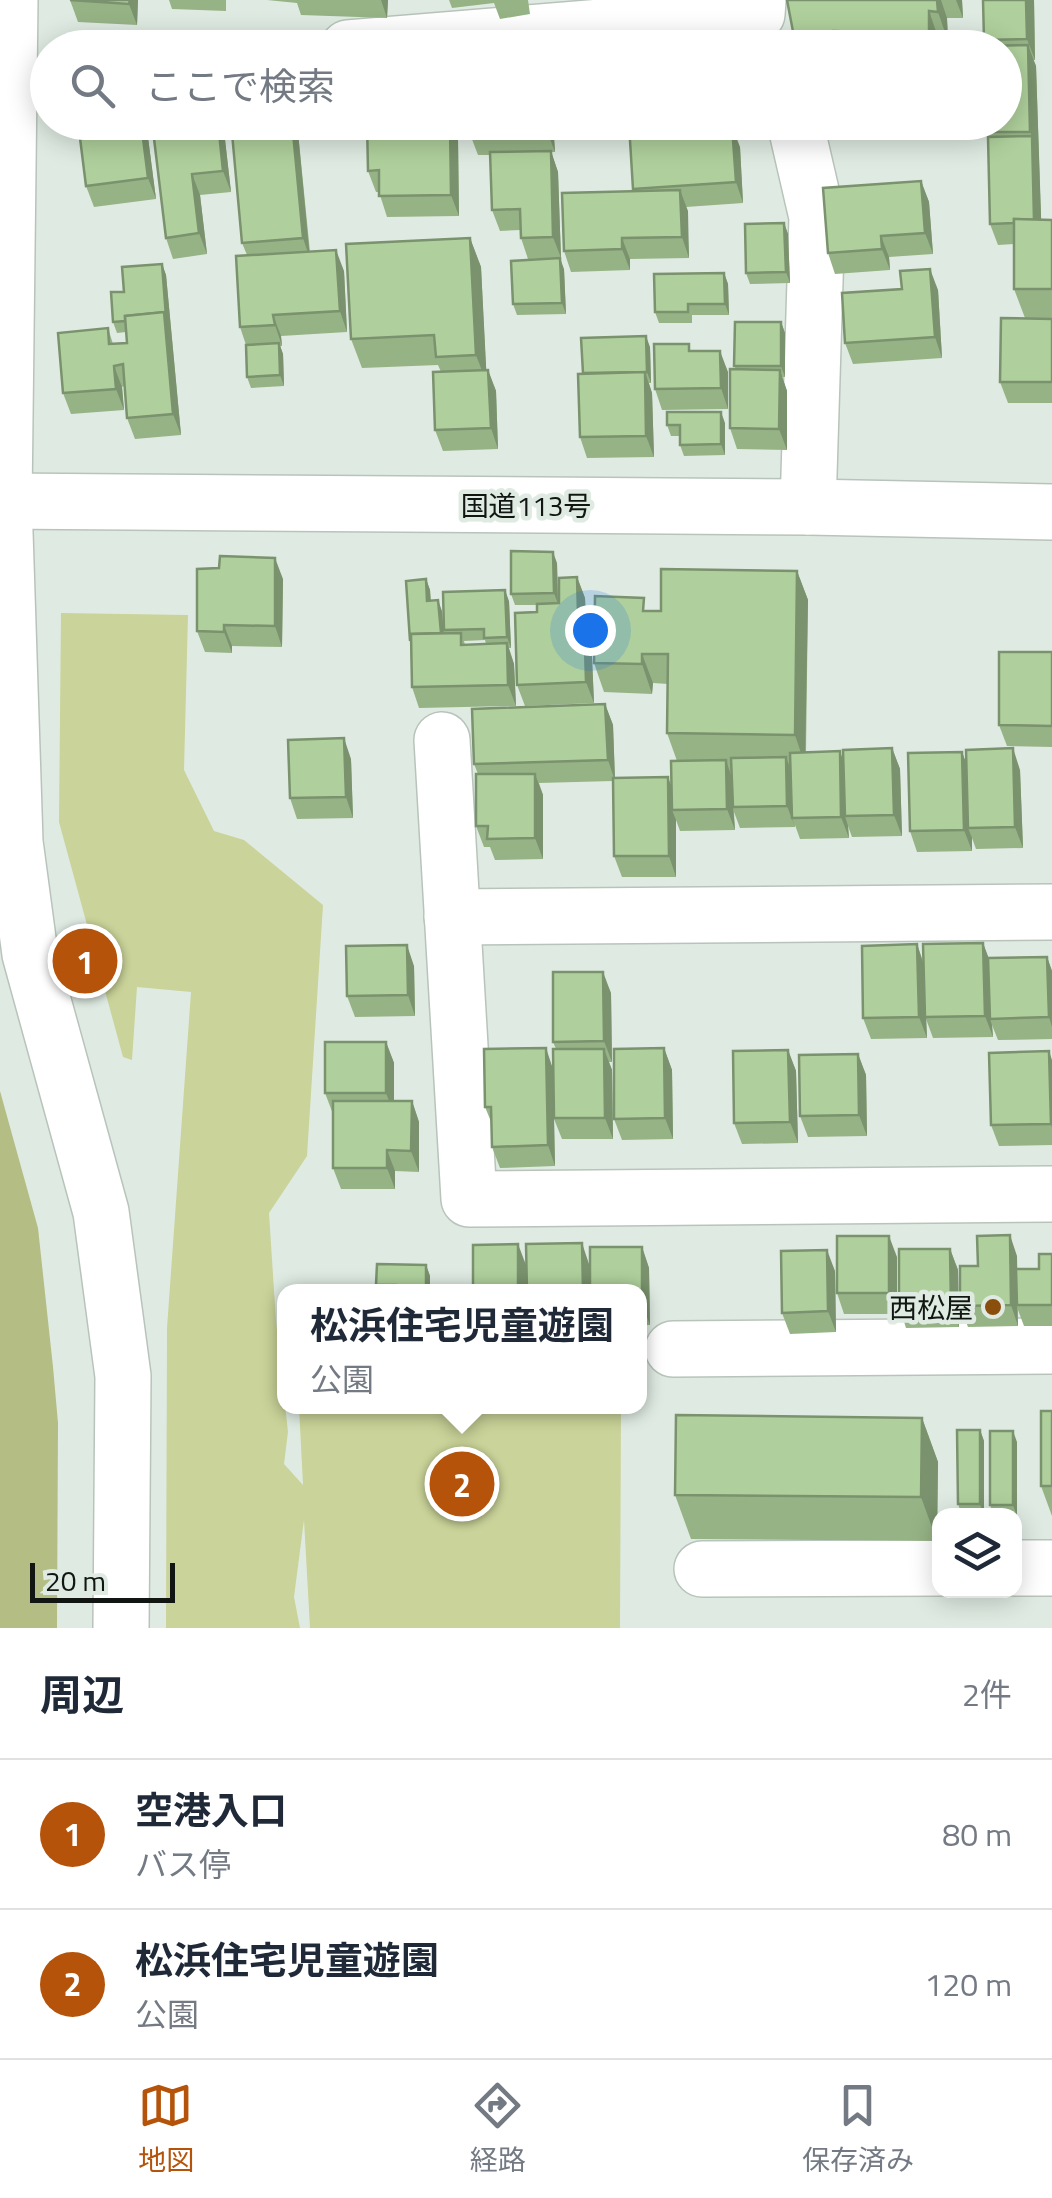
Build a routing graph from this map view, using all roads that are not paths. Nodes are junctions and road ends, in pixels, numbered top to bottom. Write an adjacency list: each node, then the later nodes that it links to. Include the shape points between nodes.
1 (10, 0): 6 (main road)
2 (758, 0): 4 (main road, via 757,14)
3 (767, 0): 5 (main road)
4 (413, 21)
5 (774, 30)
6 (16, 83): 8 (main road)
7 (799, 140): 9 (main road, via 816,217)
8 (2, 501): 9 (main road, 国道113号); 21 (main road, via 15,842 30,954 101,1212 123,1376)
9 (808, 507): 10 (main road, 国道113号)
10 (1052, 512)
11 (442, 740): 13 (main road)
12 (1052, 912): 13 (main road)
13 (452, 917): 14 (main road, via 469,1198)
14 (1052, 1194)
15 (1052, 1346): 16 (main road)
16 (674, 1349)
17 (932, 1568): 20 (main road)
18 (1022, 1568): 19 (main road)
19 (1052, 1568)
20 (702, 1569)
21 (121, 1628)

